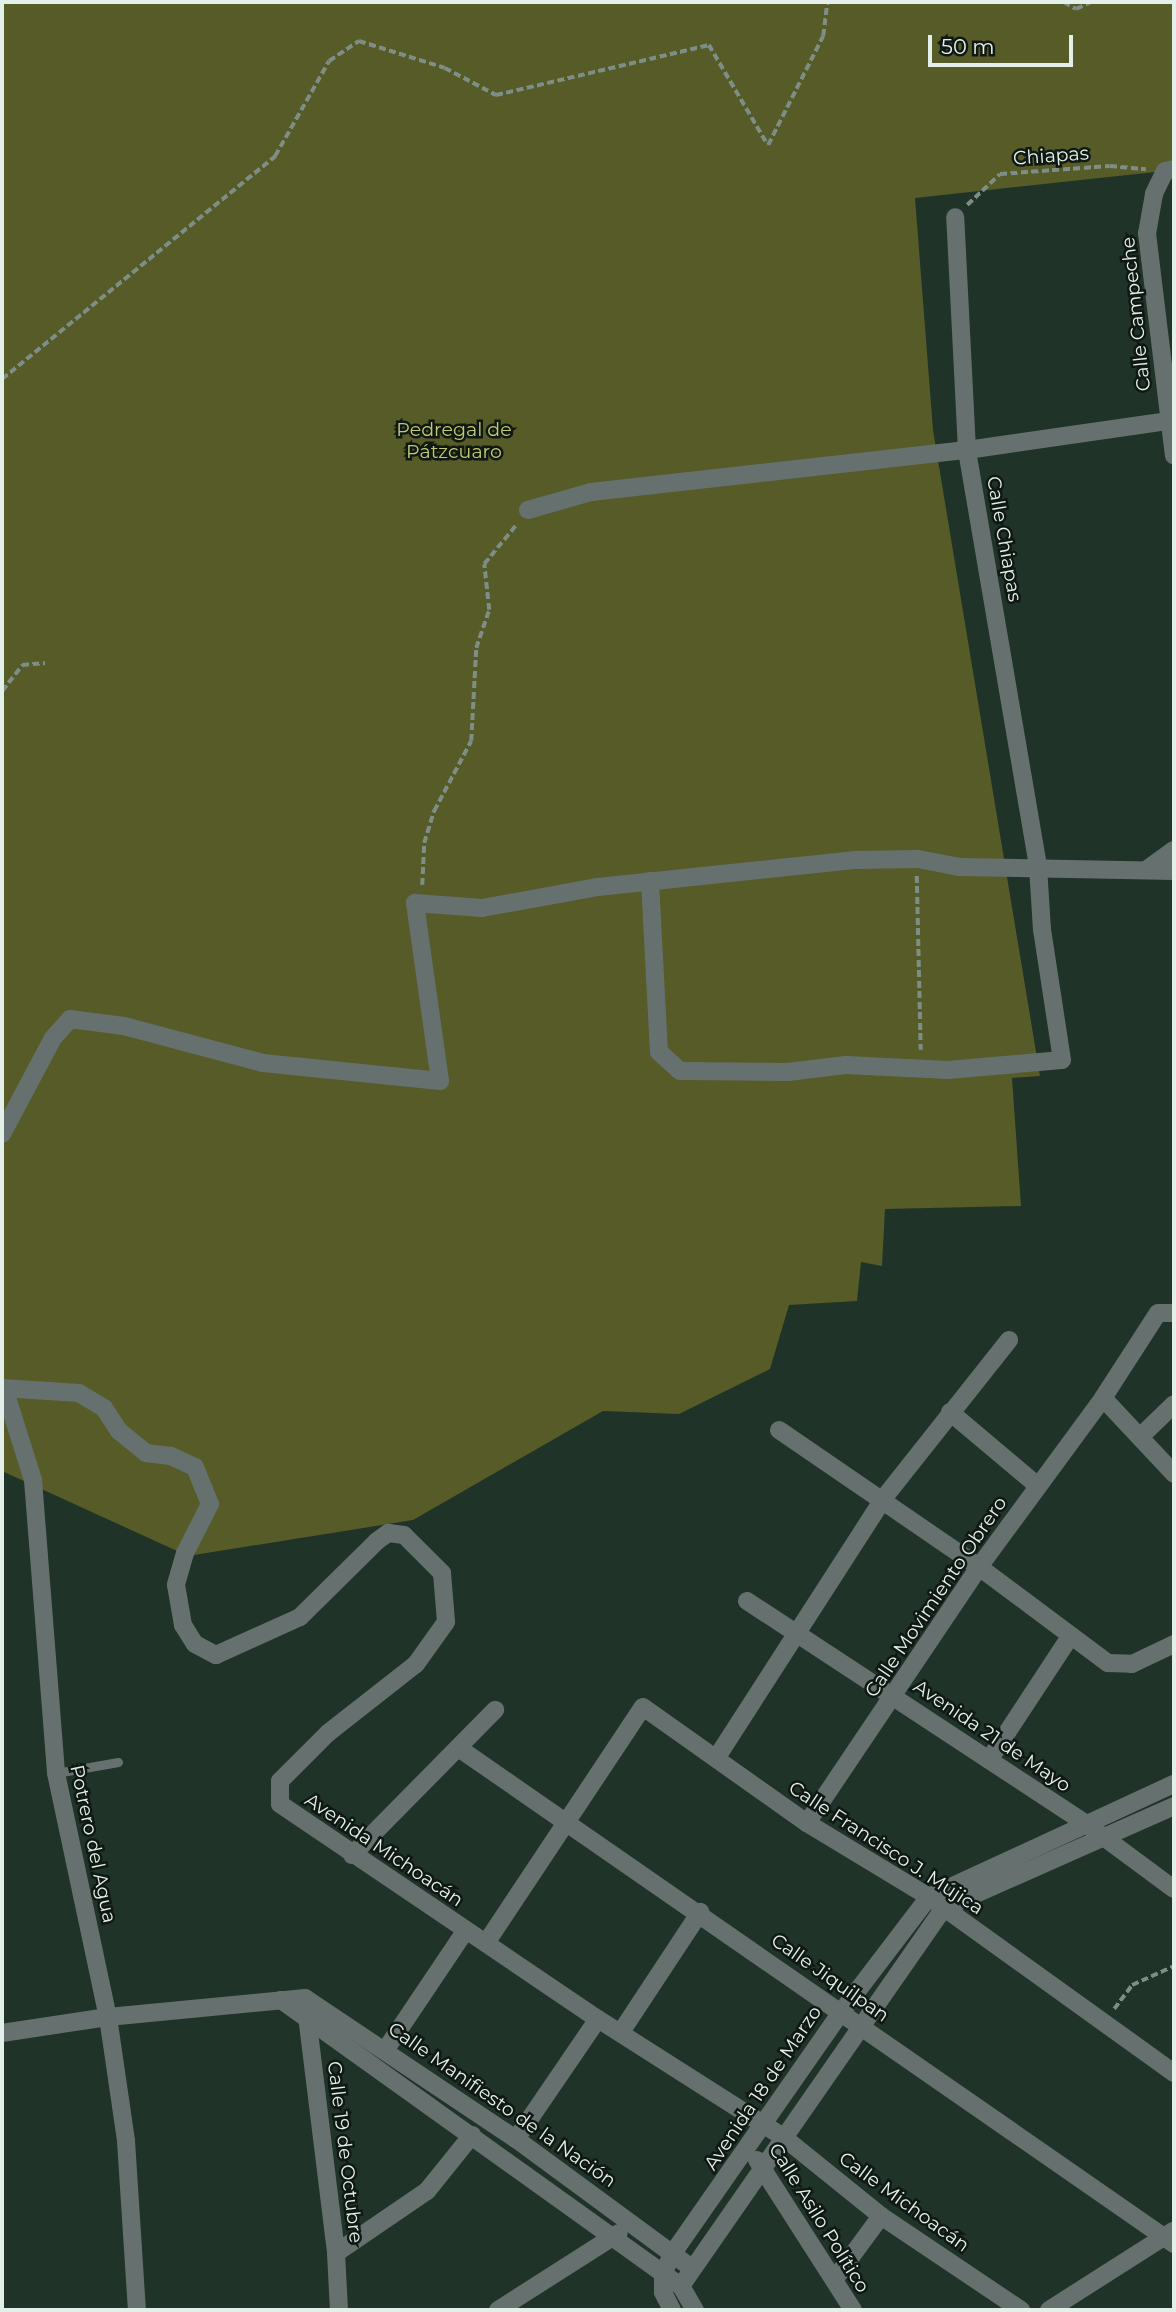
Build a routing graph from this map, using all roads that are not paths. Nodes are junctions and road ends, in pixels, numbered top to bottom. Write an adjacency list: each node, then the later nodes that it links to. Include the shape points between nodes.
1 (1170, 170): 3 (street, Calle Campeche, via 1154,194 1147,233)
2 (955, 217): 4 (street, Calle Chiapas)
3 (1172, 420): 4 (street); 5 (street, Calle Campeche)
4 (967, 450): 6 (street, via 591,492); 8 (street, Calle Chiapas)
5 (1174, 455)
6 (527, 510)
7 (1174, 850): 9 (street)
8 (1038, 866): 9 (street); 11 (street, via 960,867 918,859 854,860); 11 (street, Calle Chiapas, via 1043,942 1062,1060 948,1070 680,1071 659,1052)
9 (1146, 870): 10 (street)
10 (1174, 872)
11 (650, 881): 12 (street, via 482,908 415,904 440,1081 263,1063 124,1026 70,1019 53,1038)
12 (2, 1134)
13 (1166, 1313): 16 (street, Calle Movimiento Obrero)
14 (1009, 1340): 18 (street)
15 (3, 1388): 35 (street, Potrero del Agua, via 33,1480); 42 (street, Avenida Michoacán, via 79,1394 104,1408 118,1431 146,1453 171,1456 195,1467 210,1504 185,1553 176,1585 183,1625 195,1644 216,1655 300,1617 388,1533 404,1535 442,1573 446,1622 416,1664 328,1733 280,1781 280,1804)
16 (1103, 1398): 20 (street); 22 (street, Calle Movimiento Obrero)
17 (1174, 1404): 20 (street)
18 (950, 1412): 22 (street); 23 (street)
19 (779, 1430): 23 (street)
20 (1140, 1437): 21 (street)
21 (1174, 1474)
22 (1038, 1486): 24 (street, Calle Movimiento Obrero)
23 (883, 1499): 24 (street); 26 (street)
24 (979, 1567): 27 (street); 29 (street, Calle Movimiento Obrero)
25 (747, 1601): 26 (street, Avenida 21 de Mayo)
26 (798, 1634): 29 (street, Avenida 21 de Mayo); 32 (street)
27 (1069, 1638): 28 (street, via 1119,1667); 33 (street)
28 (1174, 1644)
29 (894, 1696): 33 (street, Avenida 21 de Mayo); 39 (street, Calle Movimiento Obrero)
30 (495, 1710): 31 (street)
31 (460, 1749): 38 (street, Calle Jiquilpan); 42 (street)
32 (717, 1757): 38 (street, Calle Francisco J. Mújica, via 643,1707); 39 (street, Calle Francisco J. Mújica)
33 (989, 1760): 40 (street, Avenida 21 de Mayo)
34 (118, 1762): 35 (lane)
35 (56, 1773): 52 (street, Potrero del Agua)
36 (1174, 1784): 40 (street, Avenida 18 de Marzo)
37 (1174, 1806): 41 (street)
38 (566, 1823): 46 (street, Calle Jiquilpan); 48 (street)
39 (807, 1823): 44 (street, Calle Francisco J. Mújica)
40 (1086, 1824): 41 (street, Avenida 21 de Mayo); 44 (street, Avenida 18 de Marzo)
41 (1102, 1838): 43 (street, Avenida 21 de Mayo); 45 (street)
42 (352, 1855): 47 (street, Avenida Michoacán)
43 (1174, 1889)
44 (929, 1897): 45 (street, Calle Francisco J. Mújica); 51 (street, Avenida 18 de Marzo)
45 (944, 1908): 55 (street); 59 (street, Calle Francisco J. Mújica)
46 (700, 1912): 51 (street, Calle Jiquilpan); 56 (street)
47 (466, 1930): 48 (street, Avenida Michoacán); 58 (street)
48 (486, 1943): 53 (street, Avenida Michoacán)
49 (306, 1998): 50 (street); 54 (street, Calle 19 de Octubre); 58 (street, Calle Manifiesto de la Nación)
50 (281, 2000): 52 (street); 54 (street)
51 (842, 2011): 55 (street, Calle Jiquilpan); 62 (street, Avenida 18 de Marzo)
52 (108, 2017): 57 (street); 79 (street, Potrero del Agua, via 126,2141)
53 (598, 2019): 56 (street, Avenida Michoacán); 65 (street)
54 (307, 2022): 61 (street); 72 (street, Calle 19 de Octubre)
55 (860, 2024): 64 (street); 71 (street, Calle Jiquilpan)
56 (621, 2032): 62 (street, Avenida Michoacán)
57 (2, 2033)
58 (386, 2049): 60 (street, Calle Manifiesto de la Nación)
59 (1174, 2073)
60 (452, 2095): 61 (street); 65 (street, Calle Manifiesto de la Nación)
61 (439, 2112): 63 (street)
62 (763, 2126): 64 (street, Calle Michoacán); 66 (street, Avenida 18 de Marzo)
63 (472, 2135): 70 (street); 72 (street, via 427,2192)
64 (782, 2136): 67 (street); 68 (street, Calle Michoacán)
65 (516, 2139): 69 (street, Calle Manifiesto de la Nación)
66 (750, 2148): 67 (street, Calle Asilo Político); 73 (street, Avenida 18 de Marzo)
67 (762, 2167): 74 (street); 76 (street, Calle Asilo Político)
68 (881, 2216): 76 (street); 84 (street, Calle Michoacán)
69 (635, 2223): 70 (street); 73 (street, Calle Manifiesto de la Nación)
70 (612, 2237): 75 (street); 78 (street)
71 (1171, 2237): 85 (street)
72 (336, 2253): 80 (street, Calle 19 de Octubre)
73 (673, 2253): 74 (street, Calle Manifiesto de la Nación); 75 (street, Avenida 18 de Marzo)
74 (690, 2267): 77 (street)
75 (663, 2273): 77 (street); 81 (street, Avenida 18 de Marzo, via 663,2292)
76 (834, 2280): 83 (street, Calle Asilo Político)
77 (681, 2286): 82 (street)
78 (505, 2308)
79 (137, 2310)
80 (339, 2310)
81 (672, 2310)
82 (695, 2310)
83 (853, 2310)
84 (1021, 2310)
85 (1049, 2310)

